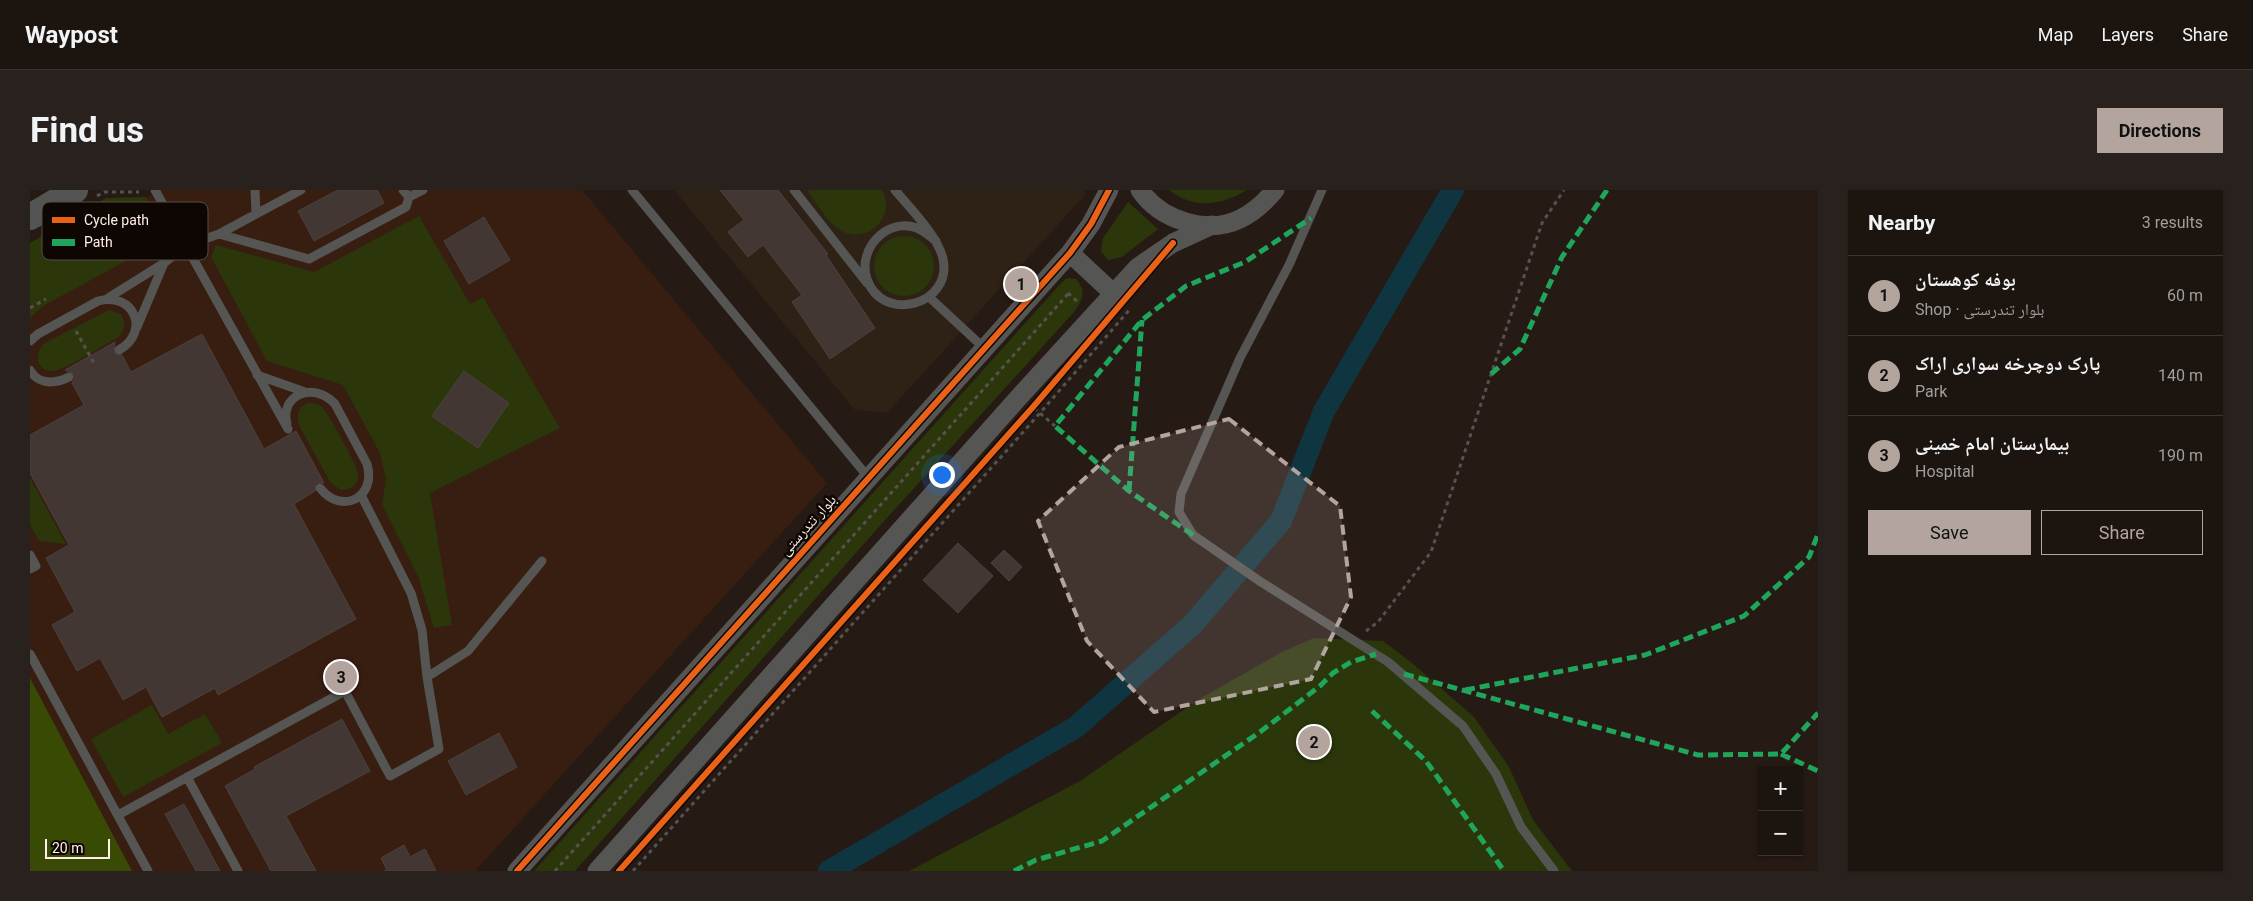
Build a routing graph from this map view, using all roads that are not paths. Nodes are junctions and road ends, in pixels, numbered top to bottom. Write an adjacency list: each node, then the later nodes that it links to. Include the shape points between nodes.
1 (76, 190): 14 (street)
2 (155, 190): 15 (lane)
3 (256, 190): 17 (lane)
4 (301, 190): 17 (lane)
5 (422, 190): 13 (lane)
6 (632, 190): 39 (lane)
7 (794, 190): 27 (lane)
8 (895, 190): 22 (lane)
9 (1109, 190): 23 (street, بلوار تندرستی, via 1091,224)
10 (1140, 190): 19 (street, via 1164,213 1187,223)
11 (1275, 190): 19 (street, via 1262,206 1238,220)
12 (1322, 190): 53 (lane, via 1289,265 1240,358 1181,494 1179,512 1193,535 1404,674 1463,726 1496,774 1520,827)
13 (406, 194): 20 (lane, via 406,207 309,259)
14 (56, 202)
15 (162, 202)
16 (42, 210): 18 (street)
17 (256, 214): 20 (lane)
18 (30, 217)
19 (1212, 225): 28 (street, via 1173,243 1138,267)
20 (219, 234): 21 (lane)
21 (208, 237)
22 (936, 241): 27 (lane, via 909,227 890,229 880,235 865,261 867,280); 30 (lane, via 942,252 944,271)
23 (1070, 253): 28 (street); 33 (street, بلوار تندرستی)
24 (168, 260): 26 (lane)
25 (196, 260): 36 (lane)
26 (164, 263): 29 (lane); 31 (lane)
27 (873, 291): 30 (lane, via 882,299 906,306)
28 (1114, 294): 52 (street)
29 (108, 298): 31 (lane, via 120,300 130,307); 32 (lane)
30 (929, 298): 33 (lane)
31 (136, 329): 34 (lane, via 131,340)
32 (30, 341)
33 (984, 347): 39 (street, بلوار تندرستی)
34 (119, 350)
35 (30, 370): 37 (lane, via 42,381 54,383)
36 (257, 375): 38 (lane); 38 (lane, via 289,432 285,419 287,407)
37 (68, 378)
38 (305, 392): 41 (lane, via 316,391 335,404 370,474)
39 (868, 477): 51 (street, بلوار تندرستی)
40 (320, 488): 41 (lane, via 339,502)
41 (362, 496): 46 (lane, via 410,592 422,630)
42 (30, 555): 44 (lane, via 36,566)
43 (542, 562): 46 (lane, via 468,651)
44 (30, 569)
45 (30, 654): 48 (lane)
46 (427, 677): 47 (lane, via 439,749 390,776 345,691)
47 (187, 777): 48 (lane); 50 (lane)
48 (118, 814): 49 (lane)
49 (148, 871)
50 (238, 871)
51 (517, 871)
52 (598, 871)
53 (1554, 871)

